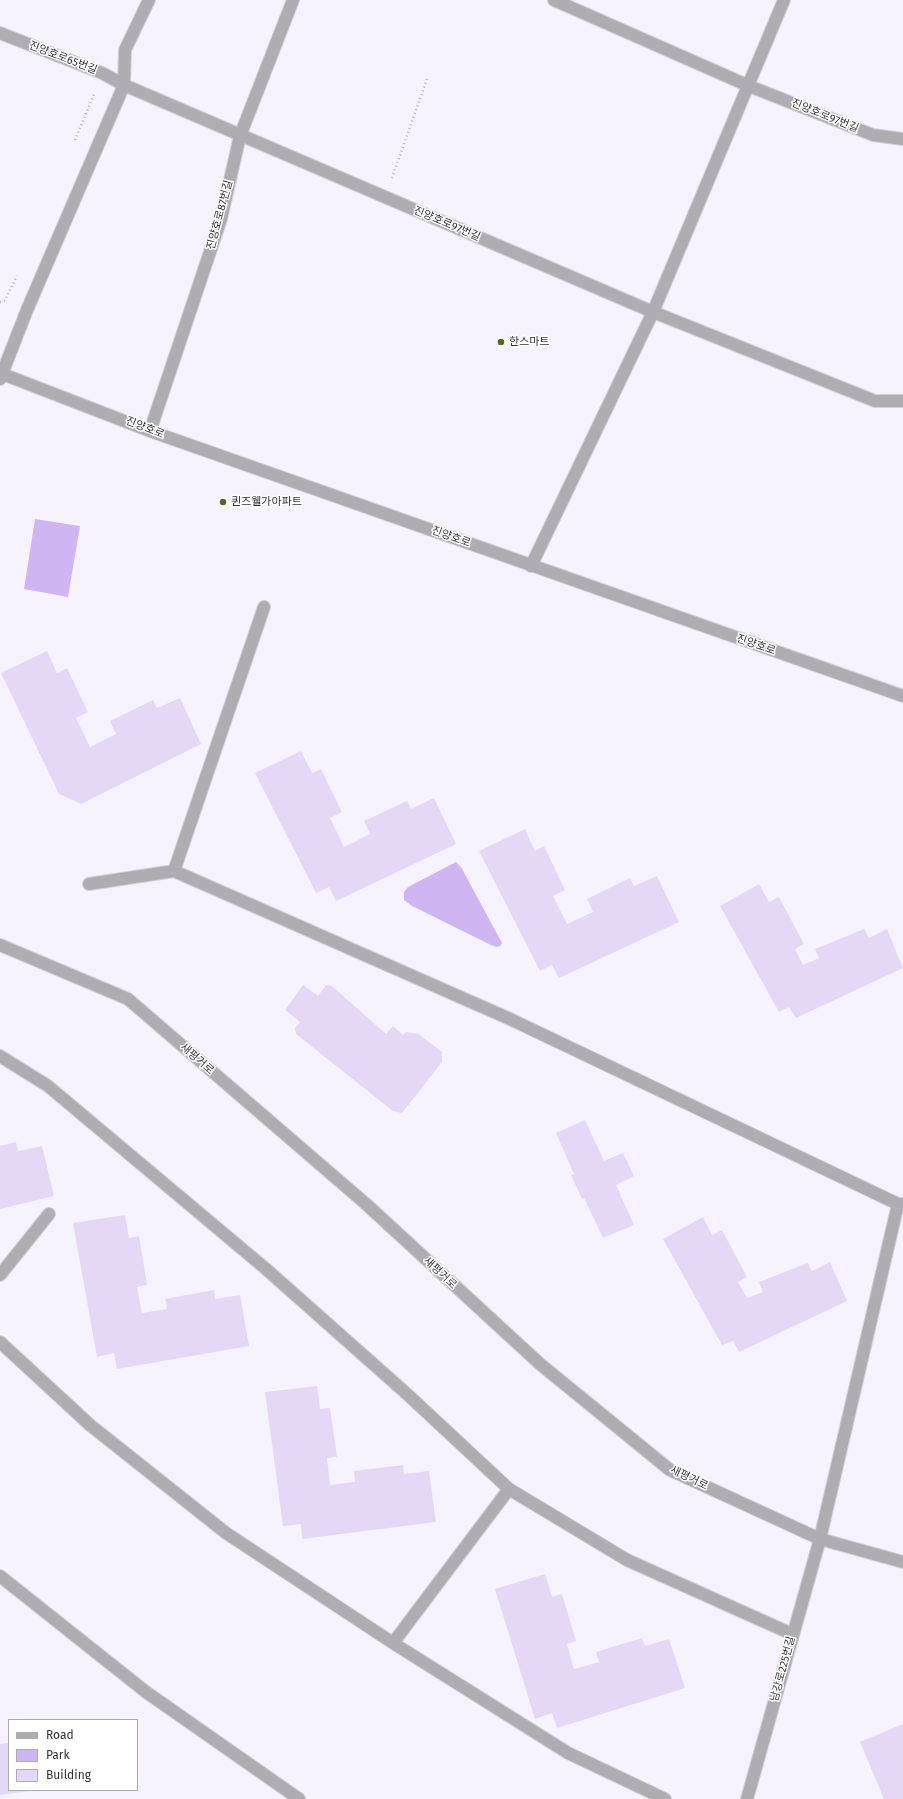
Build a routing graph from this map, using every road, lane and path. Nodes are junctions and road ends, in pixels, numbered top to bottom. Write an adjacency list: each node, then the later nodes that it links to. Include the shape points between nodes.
1 (149, 0): 7 (street, via 125,50)
2 (293, 0): 9 (street, 진양호로87번길)
3 (554, 0): 8 (street, 진양호로97번길)
4 (784, 0): 8 (street)
5 (0, 33): 7 (street, 진양호로65번길, via 102,73)
6 (427, 79): 11 (path)
7 (124, 85): 9 (street, 진양호로65번길); 13 (street)
8 (749, 86): 10 (street, 진양호로97번길, via 873,135); 12 (street)
9 (240, 136): 11 (street, 진양호로97번길); 15 (street, 진양호로87번길, via 221,219)
10 (903, 139)
11 (385, 198): 12 (street, 진양호로97번길)
12 (653, 312): 14 (street, 진양호로97번길, via 875,401); 16 (street)
13 (1, 375): 15 (street, 진양호로)
14 (903, 401)
15 (150, 431): 16 (street, 진양호로)
16 (531, 566): 18 (street, 진양호로)
17 (264, 607): 19 (street)
18 (903, 696)
19 (174, 871): 20 (street); 23 (street, via 510,1019)
20 (89, 884)
21 (0, 945): 28 (street, 새평거로, via 128,999 366,1204 540,1364 670,1470)
22 (0, 1056): 27 (street, via 48,1086 266,1269)
23 (901, 1204): 28 (street, 남강로225번길)
24 (50, 1214): 25 (street)
25 (0, 1275)
26 (0, 1342): 32 (street, via 90,1425 226,1533)
27 (509, 1489): 31 (street, via 628,1560); 32 (street)
28 (820, 1538): 29 (street, 새평거로); 31 (street, 남강로225번길)
29 (903, 1562)
30 (0, 1576): 33 (street, via 146,1692)
31 (792, 1634): 35 (street, 남강로225번길)
32 (393, 1643): 34 (street, via 568,1753)
33 (299, 1799)
34 (666, 1799)
35 (747, 1799)

